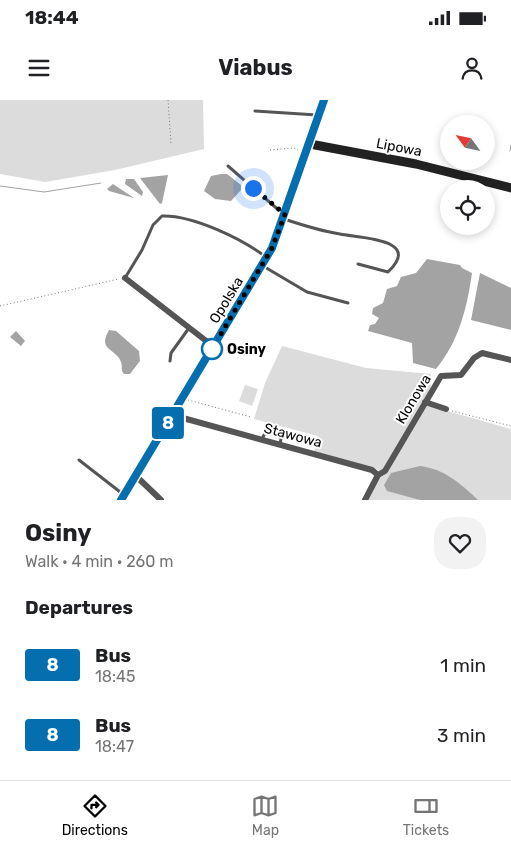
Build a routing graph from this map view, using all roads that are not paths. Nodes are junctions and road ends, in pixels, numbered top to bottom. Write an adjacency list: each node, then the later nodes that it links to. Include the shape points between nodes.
1 (324, 100): 3 (street, Opolska)
2 (255, 111): 3 (lane)
3 (320, 116): 4 (street, Opolska)
4 (310, 144): 6 (street, Lipowa, via 416,164); 7 (street, Opolska)
5 (228, 166): 7 (lane)
6 (511, 188)
7 (284, 216): 8 (street, Opolska); 9 (lane, via 341,235 385,241 396,249 398,255 388,272)
8 (264, 262): 10 (lane, via 244,242 196,222 162,216 153,225); 11 (lane, via 307,292); 13 (street, Opolska)
9 (358, 264)
10 (125, 278): 12 (street)
11 (348, 303)
12 (189, 328): 13 (street); 15 (lane, via 171,353)
13 (214, 347): 18 (street, Opolska)
14 (511, 360): 16 (street, Klonowa, via 478,355 461,375 441,376)
15 (170, 361)
16 (425, 402): 17 (street); 22 (street, Klonowa, via 385,471)
17 (446, 409)
18 (172, 415): 19 (street, Stawowa); 23 (street, Opolska)
19 (262, 440): 20 (street, Stawowa); 20 (lane, via 265,433 276,432 281,439)
20 (280, 445): 22 (street, Stawowa, via 372,470)
21 (79, 460): 24 (lane)
22 (378, 475): 26 (street)
23 (136, 476): 24 (street, Opolska); 25 (street)
24 (123, 498)
25 (160, 500)
26 (366, 500)

